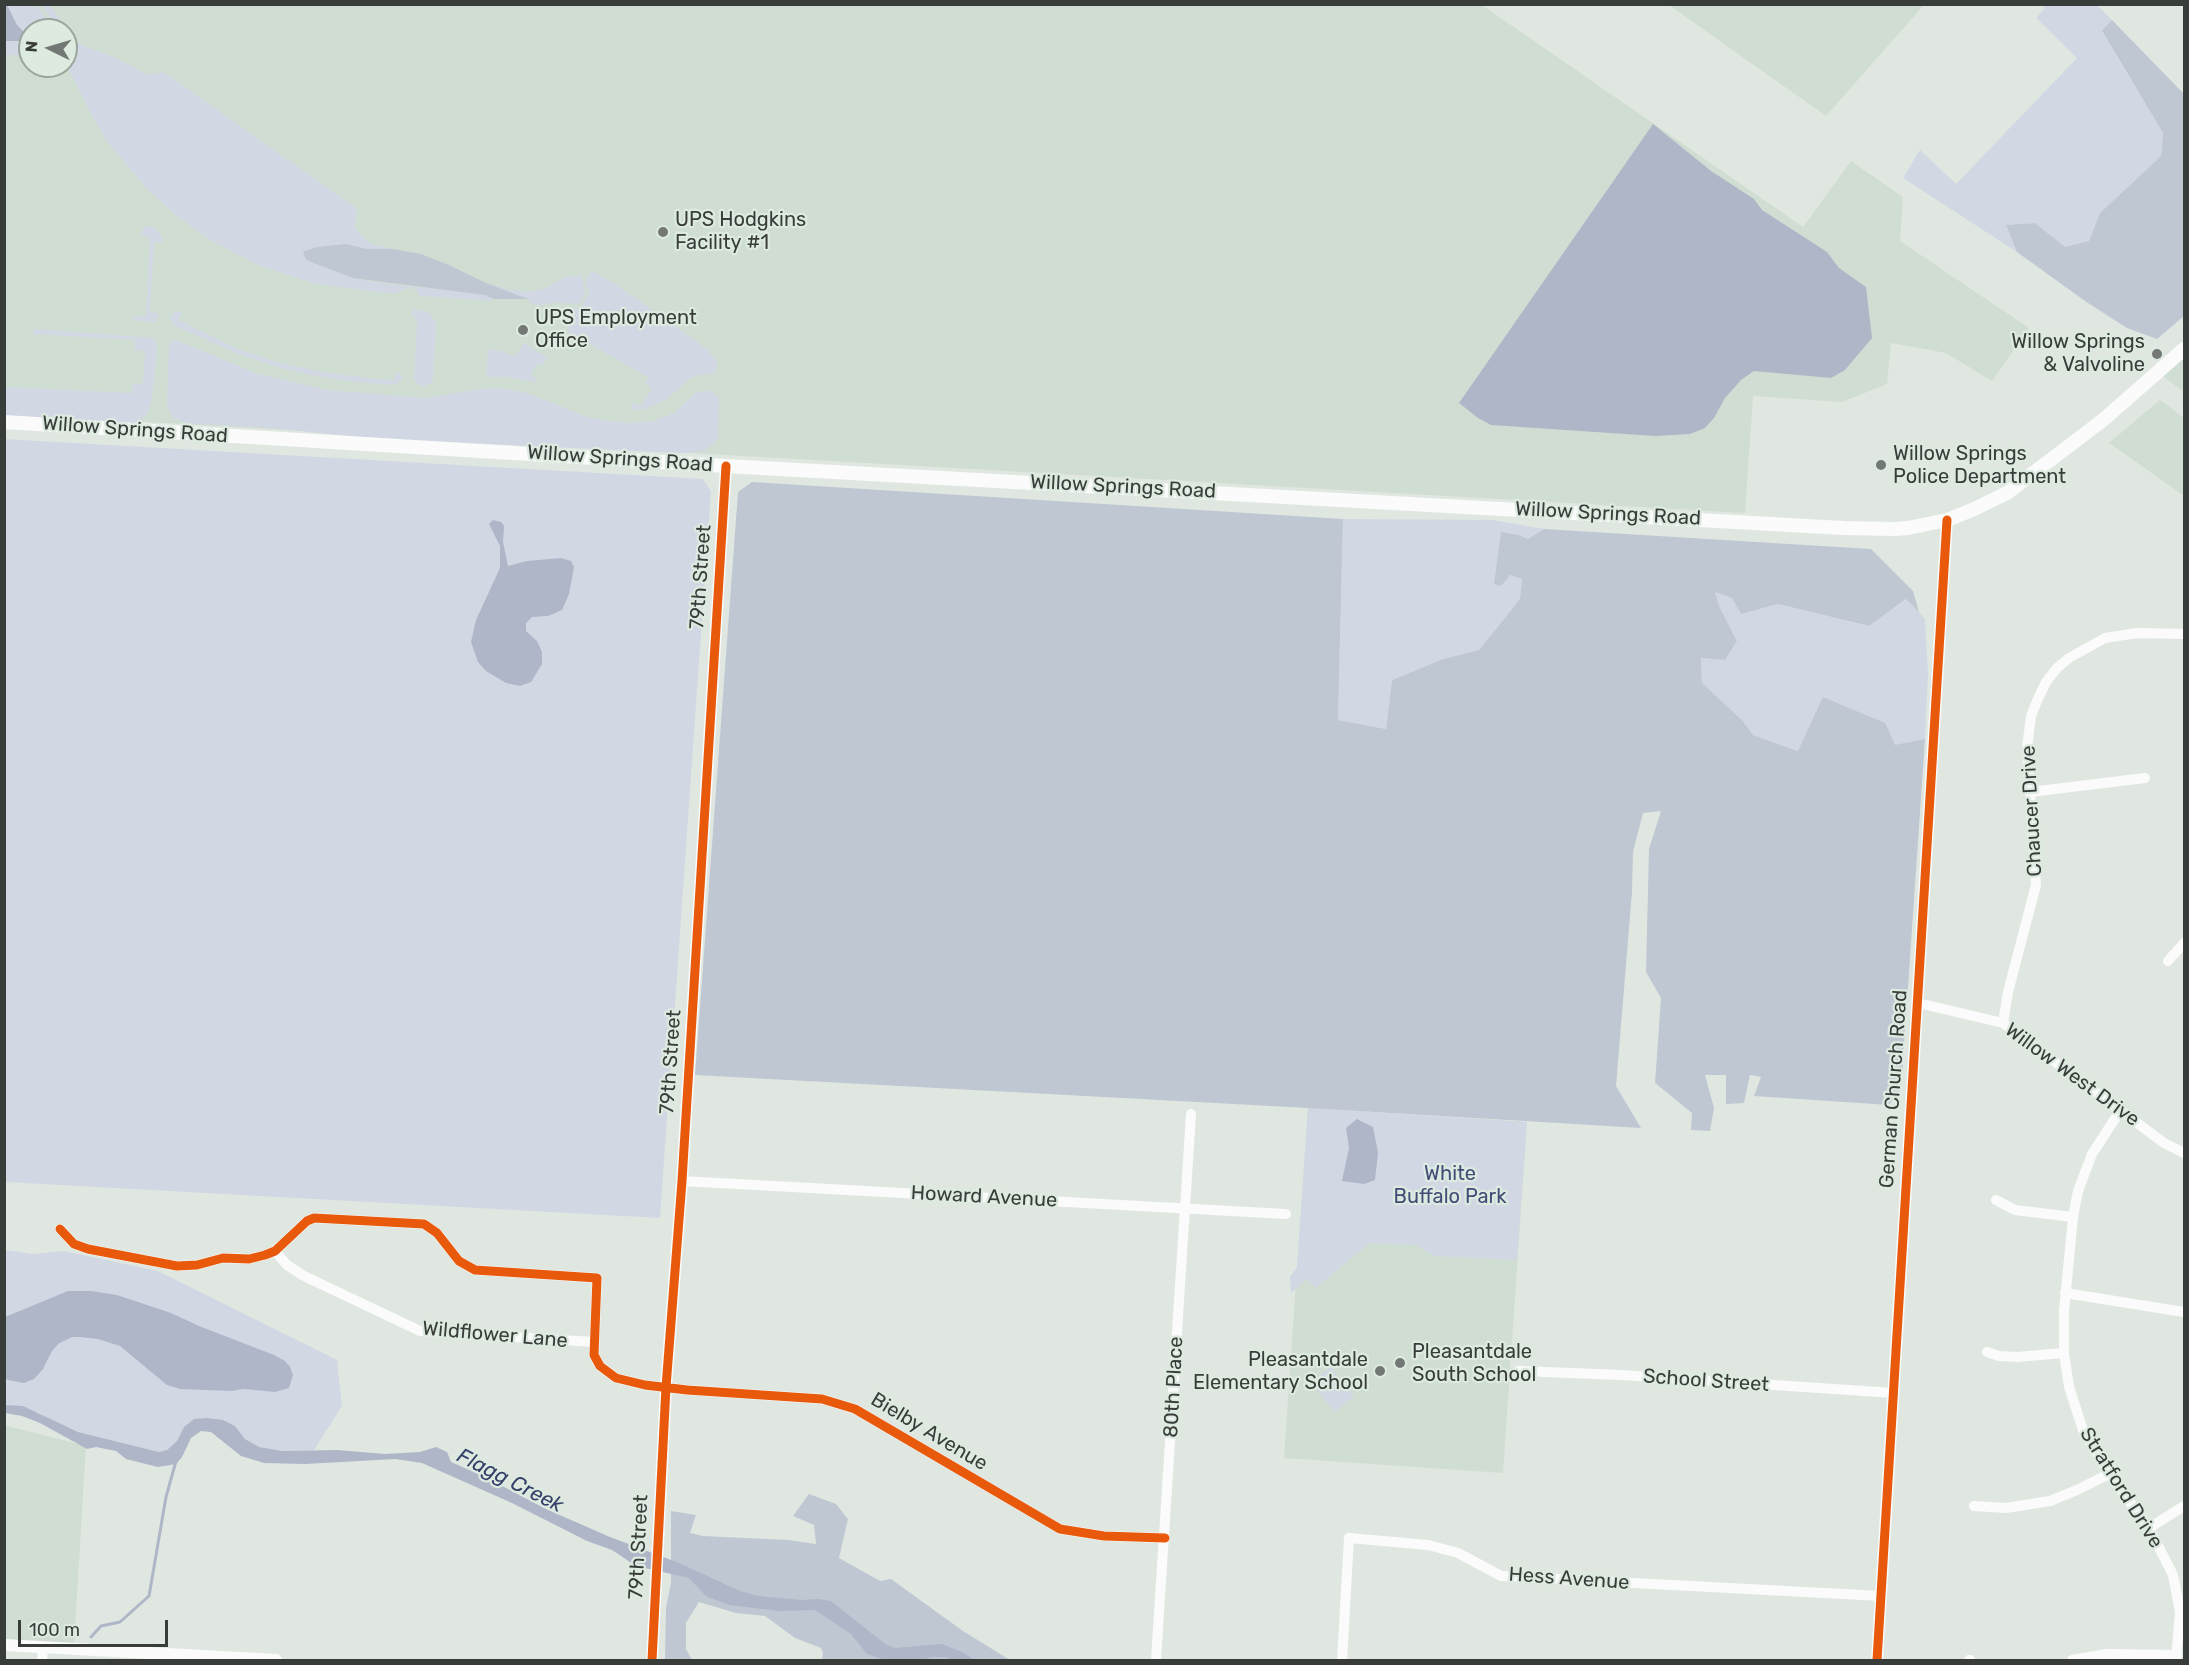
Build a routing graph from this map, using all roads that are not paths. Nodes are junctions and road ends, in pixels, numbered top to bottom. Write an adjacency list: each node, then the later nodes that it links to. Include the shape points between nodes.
1 (2184, 349): 4 (main road, Willow Springs Road, via 2033,475 1990,502)
2 (4, 422): 3 (main road, Willow Springs Road)
3 (726, 466): 4 (main road, Willow Springs Road, via 1843,528 1908,528); 15 (street, 79th Street)
4 (1947, 520): 10 (street, German Church Road)
5 (2184, 634): 7 (street, Chaucer Drive, via 2137,633 2105,638 2057,668 2046,682 2031,716 2027,748)
6 (2145, 778): 7 (street)
7 (2030, 792): 11 (street, Chaucer Drive, via 2036,885)
8 (2184, 943): 9 (street)
9 (2168, 961)
10 (1918, 1003): 11 (street, Willow West Drive); 29 (street, German Church Road)
11 (2002, 1023): 12 (street, Willow West Drive)
12 (2120, 1111): 14 (street, Willow West Drive); 19 (street, Stratford Drive, via 2092,1155)
13 (1191, 1114): 17 (street, 80th Place)
14 (2184, 1153)
15 (682, 1181): 17 (street, Howard Avenue); 28 (street, 79th Street)
16 (1996, 1200): 19 (street, via 2015,1210)
17 (1185, 1208): 18 (street, Howard Avenue); 34 (street, 80th Place)
18 (1286, 1214)
19 (2073, 1217): 22 (street, Stratford Drive)
20 (60, 1228): 21 (street, via 75,1244 88,1249 177,1266 224,1258 257,1258)
21 (275, 1251): 24 (street, Wildflower Lane, via 304,1276 420,1331); 24 (street, via 314,1218 424,1224 437,1233 459,1262 475,1270 597,1278)
22 (2065, 1293): 23 (street); 26 (street, Stratford Drive)
23 (2184, 1312)
24 (593, 1342): 28 (street, Bielby Avenue, via 600,1366 616,1378)
25 (1987, 1352): 26 (street, via 2008,1357)
26 (2064, 1353): 30 (street, Stratford Drive, via 2083,1430)
27 (1519, 1371): 29 (street, School Street)
28 (666, 1387): 34 (street, Bielby Avenue, via 822,1399 855,1409 1060,1529 1104,1536); 41 (street, 79th Street)
29 (1894, 1393): 35 (street, German Church Road)
30 (2109, 1474): 31 (street, via 2050,1501 2006,1508); 33 (street, Stratford Drive)
31 (1974, 1506)
32 (2184, 1506): 33 (street)
33 (2150, 1528): 38 (street, Stratford Drive, via 2173,1575 2180,1612)
34 (1165, 1538): 42 (street, 80th Place)
35 (1881, 1596): 43 (street, Hess Avenue, via 1501,1576 1458,1552 1428,1545 1349,1538); 44 (street, German Church Road)
36 (4, 1645): 37 (street)
37 (43, 1647): 39 (street); 40 (street)
38 (2176, 1658): 45 (street, via 2107,1654)
39 (42, 1660)
40 (276, 1660)
41 (652, 1660)
42 (1156, 1660)
43 (1342, 1660)
44 (1877, 1660)
45 (2072, 1660)

